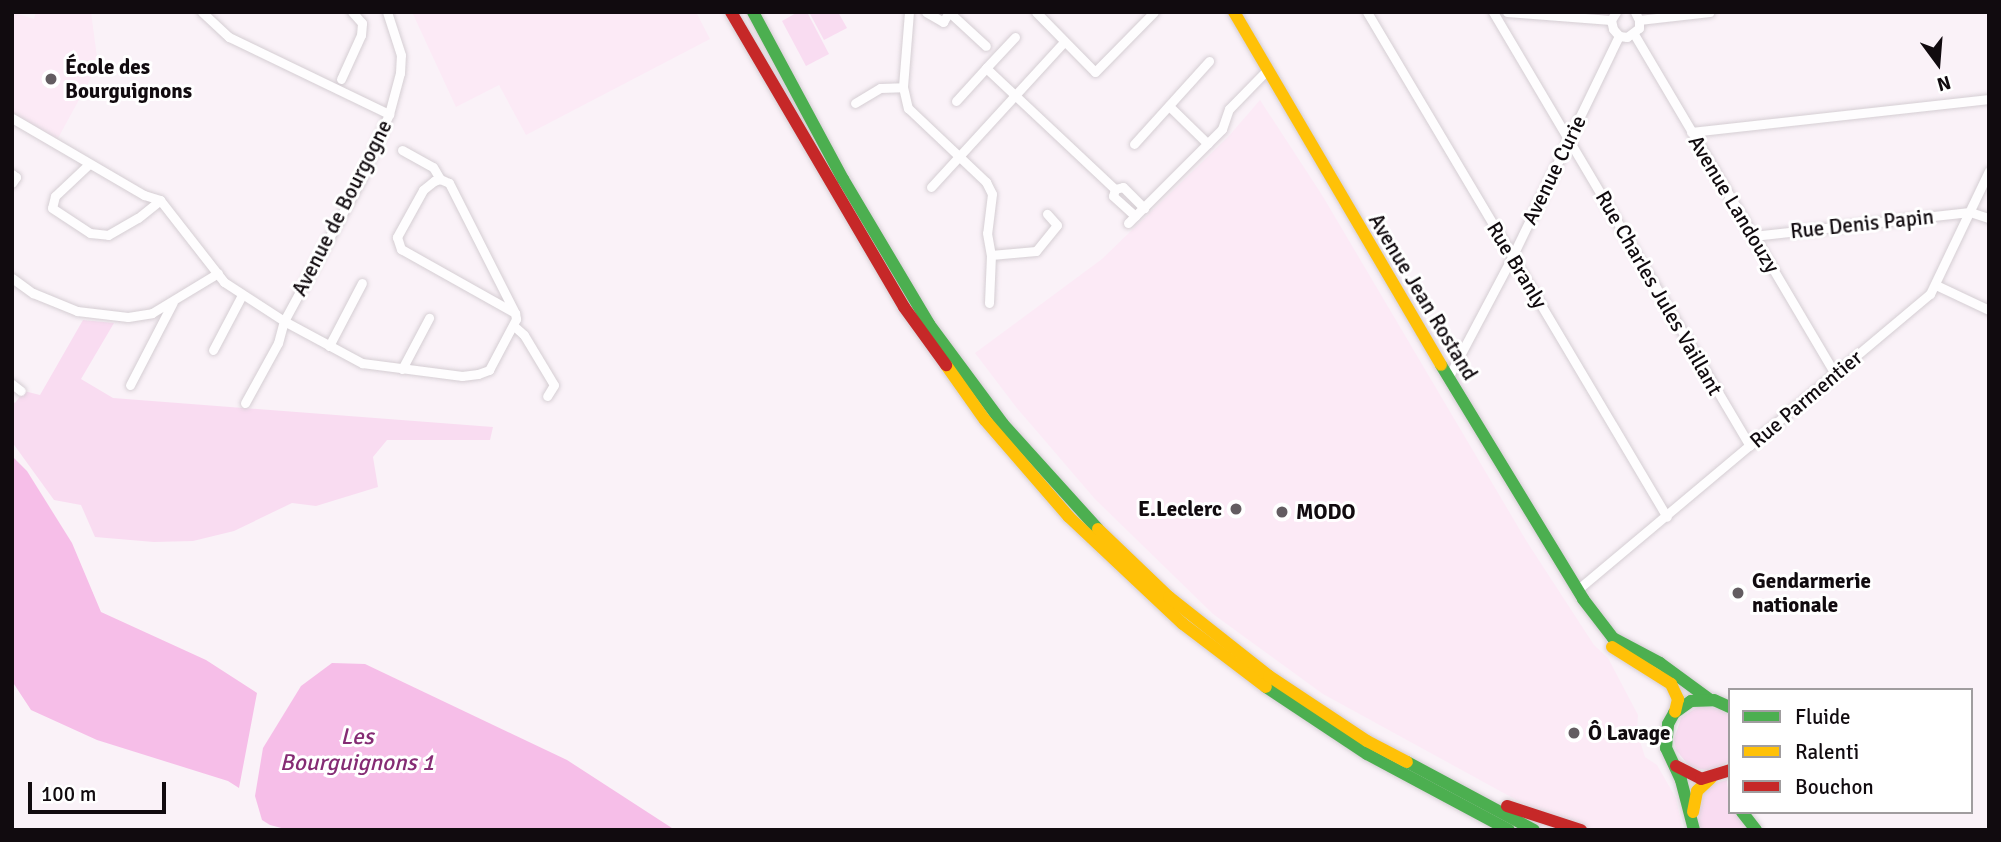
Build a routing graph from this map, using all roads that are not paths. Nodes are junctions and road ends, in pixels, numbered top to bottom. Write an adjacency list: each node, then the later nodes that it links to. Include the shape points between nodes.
1 (202, 12): 36 (street, via 229,37)
2 (352, 12): 28 (street, via 362,23 361,35)
3 (387, 12): 36 (street, Avenue de Bourgogne, via 401,55)
4 (731, 12): 56 (main road)
5 (739, 12): 56 (main road)
6 (753, 12): 32 (main road)
7 (758, 12): 32 (main road)
8 (909, 12): 29 (street)
9 (926, 12): 10 (street, via 943,22)
10 (949, 12): 24 (street)
11 (1036, 12): 23 (street)
12 (1154, 12): 23 (street, via 1095,72)
13 (1234, 12): 27 (main road, Avenue Jean Rostand)
14 (1367, 12): 59 (street, Rue Branly)
15 (1493, 12): 39 (street, Rue Charles Jules Vaillant)
16 (1507, 12): 18 (street)
17 (1710, 12): 19 (street)
18 (1614, 16): 21 (street, via 1613,29)
19 (1637, 16): 20 (street)
20 (1634, 34): 21 (street); 38 (street, Avenue Landouzy)
21 (1619, 36): 39 (street, Avenue Curie)
22 (1015, 37): 26 (street)
23 (1064, 42): 30 (street)
24 (986, 46)
25 (1209, 61): 35 (street)
26 (986, 68): 30 (street); 33 (street)
27 (1268, 70): 41 (street, via 1229,109 1222,129); 76 (main road, Avenue Jean Rostand)
28 (341, 79)
29 (903, 87): 34 (street, via 880,88); 43 (street, via 908,108)
30 (1015, 96): 43 (street); 50 (street)
31 (1989, 99): 38 (street)
32 (800, 101): 85 (main road, via 923,313 1003,424 1078,510)
33 (956, 101)
34 (855, 103)
35 (1169, 106): 40 (street); 41 (street)
36 (389, 114): 70 (street, Avenue de Bourgogne, via 339,223)
37 (12, 118): 44 (street)
38 (1691, 132): 57 (street, Avenue Landouzy)
39 (1568, 139): 59 (street, Avenue Curie); 82 (street, Rue Charles Jules Vaillant)
40 (1134, 144)
41 (1208, 144): 52 (street)
42 (402, 150): 47 (street, via 433,167)
43 (959, 157): 49 (street); 58 (street, via 986,182 992,194 987,233)
44 (89, 164): 51 (street); 51 (street, via 55,196 52,208 90,233 108,235)
45 (1989, 171): 53 (street, Rue Parmentier)
46 (12, 174): 48 (street, via 16,177)
47 (440, 179): 68 (street, via 449,183); 68 (street, via 423,190 397,237 401,249)
48 (12, 183)
49 (931, 187)
50 (1115, 189): 52 (street, via 1122,187); 52 (street, via 1113,196 1131,219)
51 (160, 200): 60 (street)
52 (1144, 208)
53 (1970, 212): 55 (street); 57 (street, Rue Denis Papin); 63 (street, Rue Parmentier)
54 (1047, 215): 58 (street, via 1057,225 1035,251)
55 (1989, 218)
56 (856, 226): 93 (main road, via 904,307 985,421 1126,574 1290,706 1389,767)
57 (1753, 236): 75 (street, Avenue Landouzy)
58 (991, 255): 66 (street)
59 (1512, 257): 76 (street, Avenue Curie); 83 (street, Rue Branly)
60 (218, 273): 64 (street); 65 (street)
61 (12, 278): 65 (street, via 33,293 77,312 128,317 152,313)
62 (362, 283): 72 (street)
63 (1936, 285): 67 (street); 75 (street, Rue Parmentier)
64 (242, 295): 70 (street); 73 (street)
65 (173, 300): 78 (street)
66 (989, 303)
67 (1989, 310)
68 (515, 313): 71 (street)
69 (429, 318): 74 (street)
70 (284, 321): 72 (street); 81 (street, Avenue de Bourgogne, via 278,343)
71 (514, 326): 74 (street, via 489,370 462,376); 80 (street, via 554,385)
72 (329, 346): 74 (street, via 362,363)
73 (213, 350)
74 (402, 369)
75 (1835, 374): 82 (street, Rue Parmentier)
76 (1448, 378): 84 (main road, Avenue Jean Rostand)
77 (12, 384): 79 (street)
78 (130, 385)
79 (21, 391)
80 (547, 396)
81 (245, 403)
82 (1750, 446): 83 (street, Rue Parmentier)
83 (1667, 517): 84 (street, Rue Parmentier)
84 (1580, 595): 86 (main road, Avenue Jean Rostand, via 1613,638 1660,663); 88 (main road, Avenue Jean Rostand, via 1612,647 1671,684 1678,698)
85 (1200, 623): 94 (main road, via 1367,741); 95 (main road, via 1408,756 1514,809)
86 (1709, 699): 87 (main road, Avenue Jean Rostand); 88 (main road, via 1691,701)
87 (1728, 707)
88 (1674, 713): 89 (main road, via 1665,736)
89 (1673, 764): 91 (main road, via 1690,776); 96 (main road)
90 (1728, 771): 91 (main road)
91 (1711, 778): 96 (main road, via 1693,799)
92 (1744, 814): 97 (main road)
93 (1509, 830)
94 (1534, 830)
95 (1581, 830)
96 (1694, 830)
97 (1756, 830)

